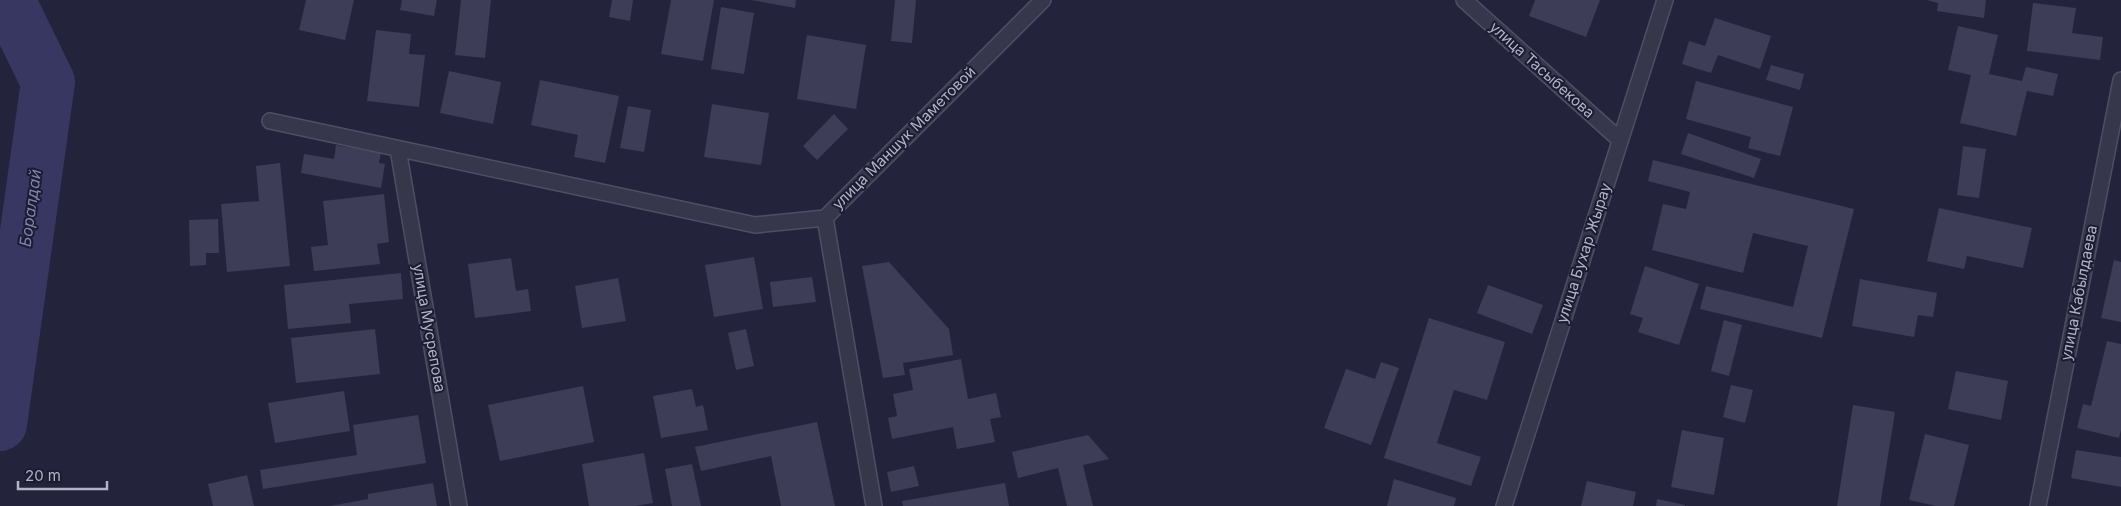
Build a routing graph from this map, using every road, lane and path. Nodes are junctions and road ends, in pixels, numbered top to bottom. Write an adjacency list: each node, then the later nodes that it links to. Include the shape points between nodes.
1 (1042, 0): 8 (street, улица Маншук Маметовой)
2 (1464, 0): 6 (street, улица Тасыбекова)
3 (1665, 0): 6 (street, улица Бухар Жырау)
4 (2121, 80): 12 (street, улица Кабылдаева)
5 (270, 121): 7 (street)
6 (1620, 140): 11 (street, улица Бухар Жырау)
7 (398, 149): 8 (street, via 755,225); 9 (street, улица Мусрепова)
8 (825, 218): 10 (street, улица Маншук Маметовой)
9 (459, 506)
10 (874, 506)
11 (1504, 506)
12 (2038, 506)

